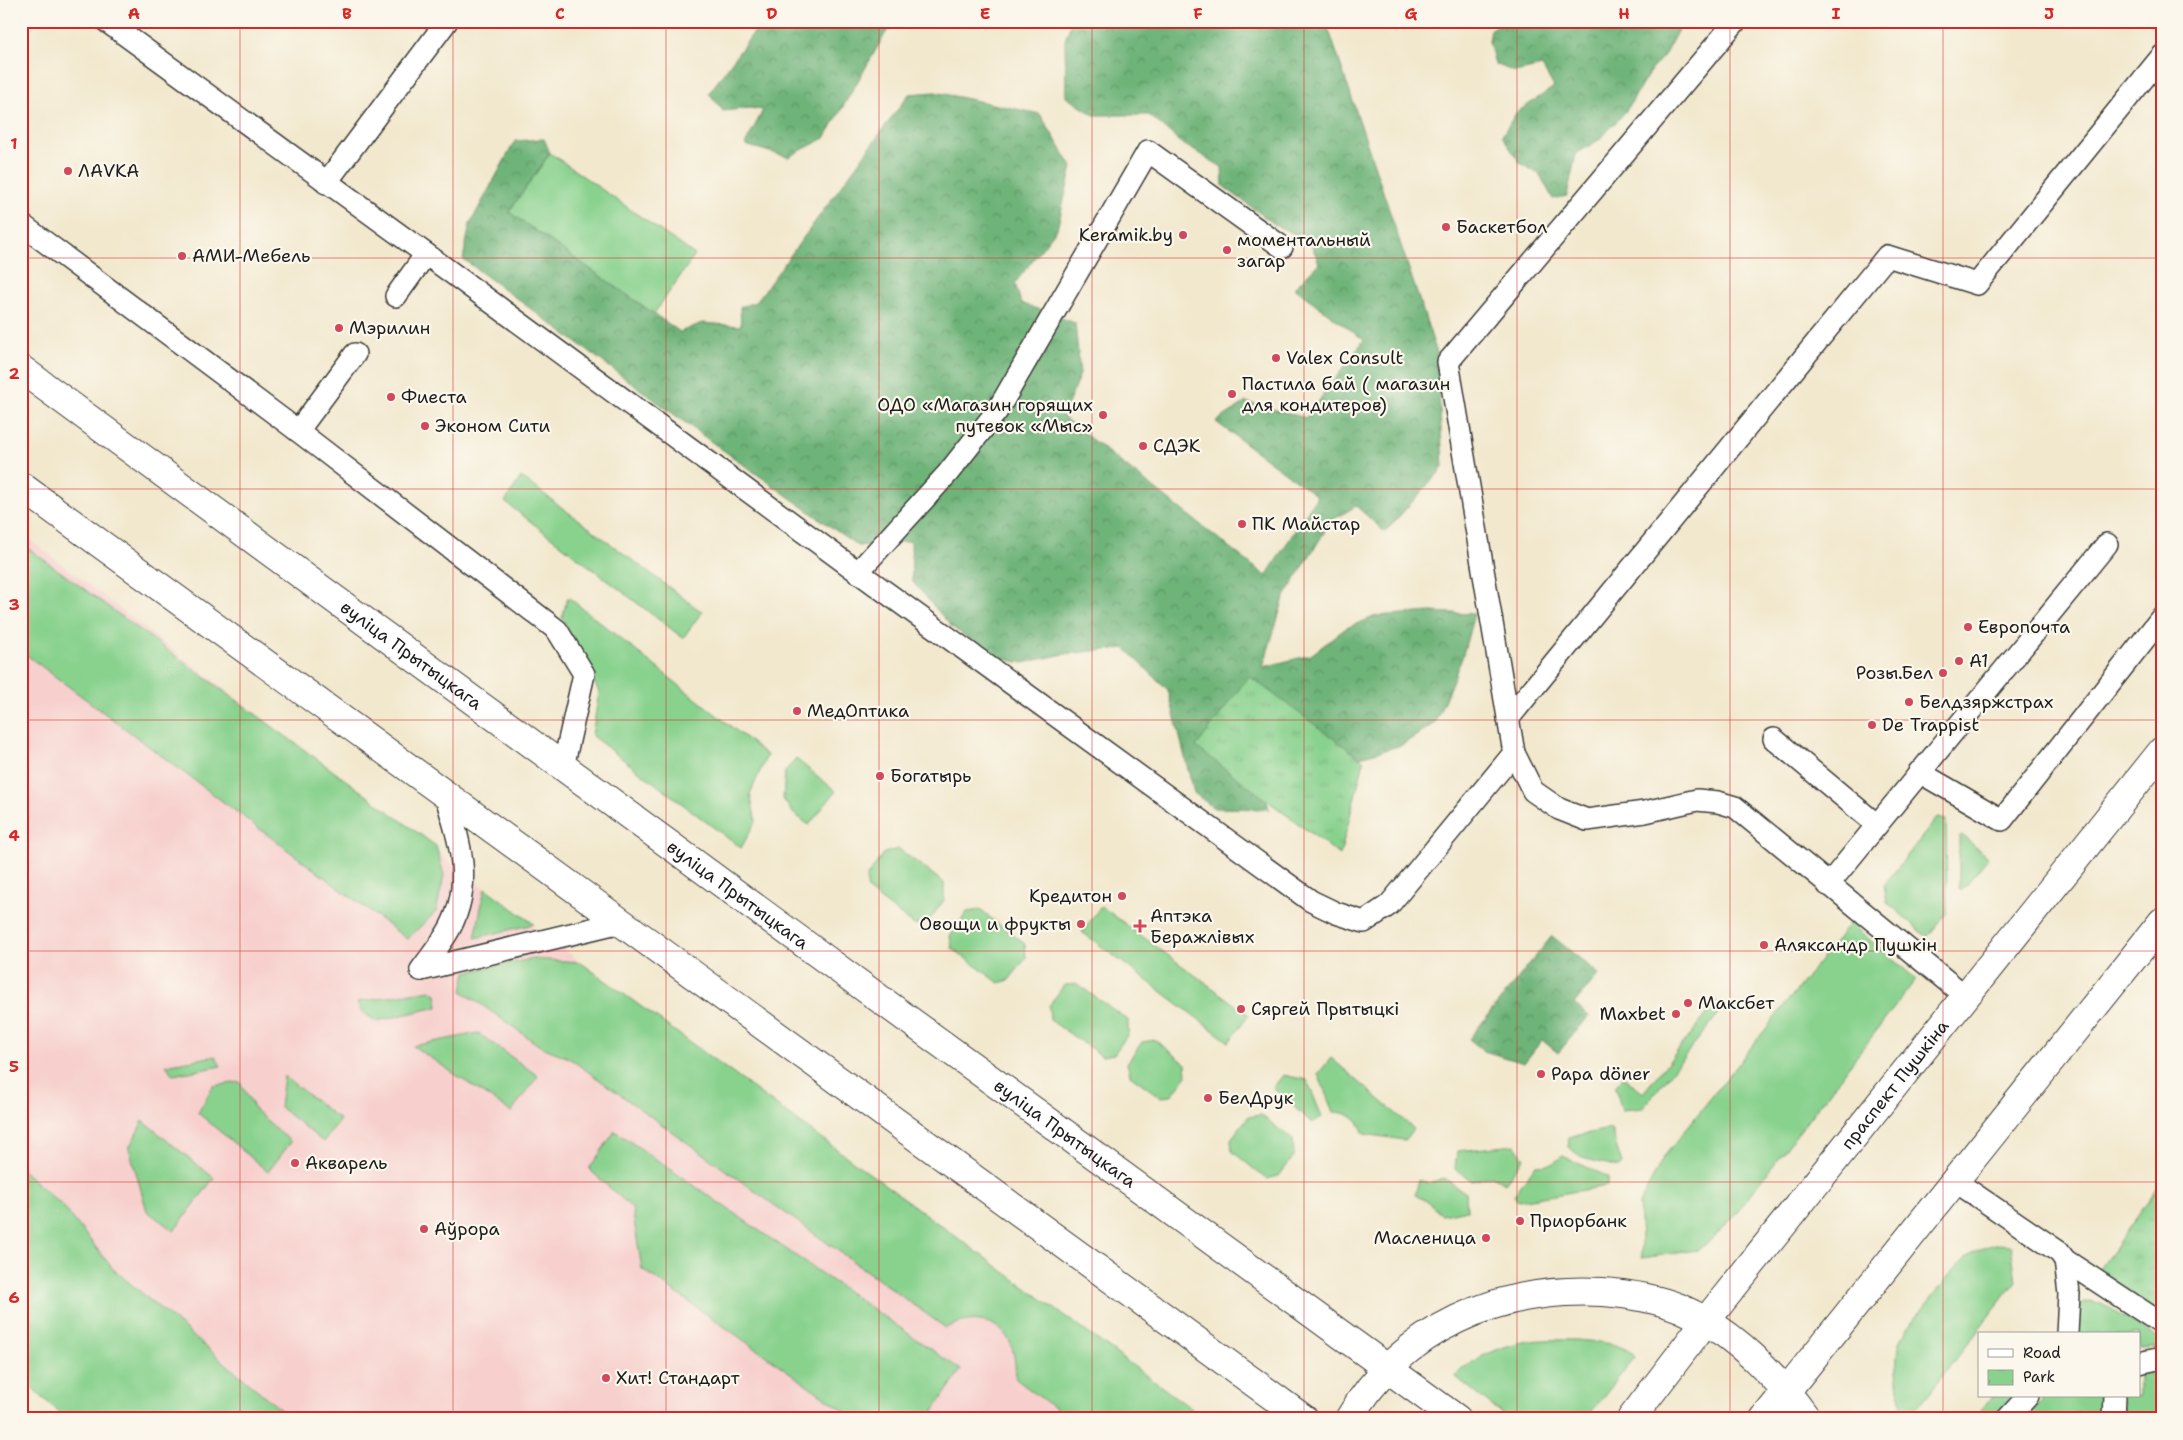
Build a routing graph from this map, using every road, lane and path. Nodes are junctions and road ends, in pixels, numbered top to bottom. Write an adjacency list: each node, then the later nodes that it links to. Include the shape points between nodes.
1 (106, 21): 5 (lane)
2 (447, 21): 5 (lane)
3 (1736, 21): 17 (lane, via 1448,362)
4 (2162, 56): 17 (lane, via 1976,284 1887,256)
5 (326, 183): 8 (lane)
6 (21, 224): 12 (lane)
7 (1282, 247): 15 (lane, via 1148,151 997,411 948,473)
8 (426, 254): 9 (lane); 15 (lane)
9 (396, 296)
10 (355, 354): 12 (lane)
11 (21, 368): 21 (main road, вуліца Прытыцкага)
12 (298, 431): 21 (lane, via 557,630 584,674)
13 (21, 486): 23 (main road)
14 (2107, 544): 22 (lane)
15 (858, 572): 20 (lane, via 1311,901 1364,922 1390,904)
16 (2162, 617): 22 (lane, via 2002,820)
17 (1508, 719): 20 (lane)
18 (1774, 739): 24 (lane)
19 (2162, 751): 28 (main road, праспект Пушкіна)
20 (1514, 753): 25 (lane, via 1533,791 1559,809 1587,820 1645,812 1697,800 1735,807)
21 (563, 767): 36 (main road, вуліца Прытыцкага)
22 (1919, 772): 24 (lane)
23 (444, 794): 26 (main road); 26 (lane, via 460,844 464,884 450,928 421,970)
24 (1877, 824): 25 (lane)
25 (1828, 885): 28 (lane)
26 (621, 922): 40 (main road)
27 (2162, 922): 29 (main road)
28 (1965, 996): 31 (main road, праспект Пушкіна)
29 (1955, 1182): 30 (lane, via 2059,1252); 37 (main road)
30 (2065, 1260): 32 (lane); 33 (lane, via 2069,1294)
31 (1705, 1322): 36 (main road, via 1680,1308 1630,1294 1578,1291 1525,1296 1488,1306 1445,1326 1413,1347); 37 (main road, via 1752,1356); 43 (main road, праспект Пушкіна)
32 (2162, 1324)
33 (2067, 1332)
34 (2162, 1358): 35 (lane)
35 (2140, 1363)
36 (1388, 1369): 41 (main road); 42 (main road, вуліца Прытыцкага)
37 (1787, 1392): 44 (main road); 45 (main road)
38 (2026, 1398): 46 (lane)
39 (2115, 1398): 47 (lane)
40 (1304, 1419)
41 (1349, 1419)
42 (1457, 1419)
43 (1631, 1419)
44 (1764, 1419)
45 (1807, 1419)
46 (2008, 1419)
47 (2114, 1419)

